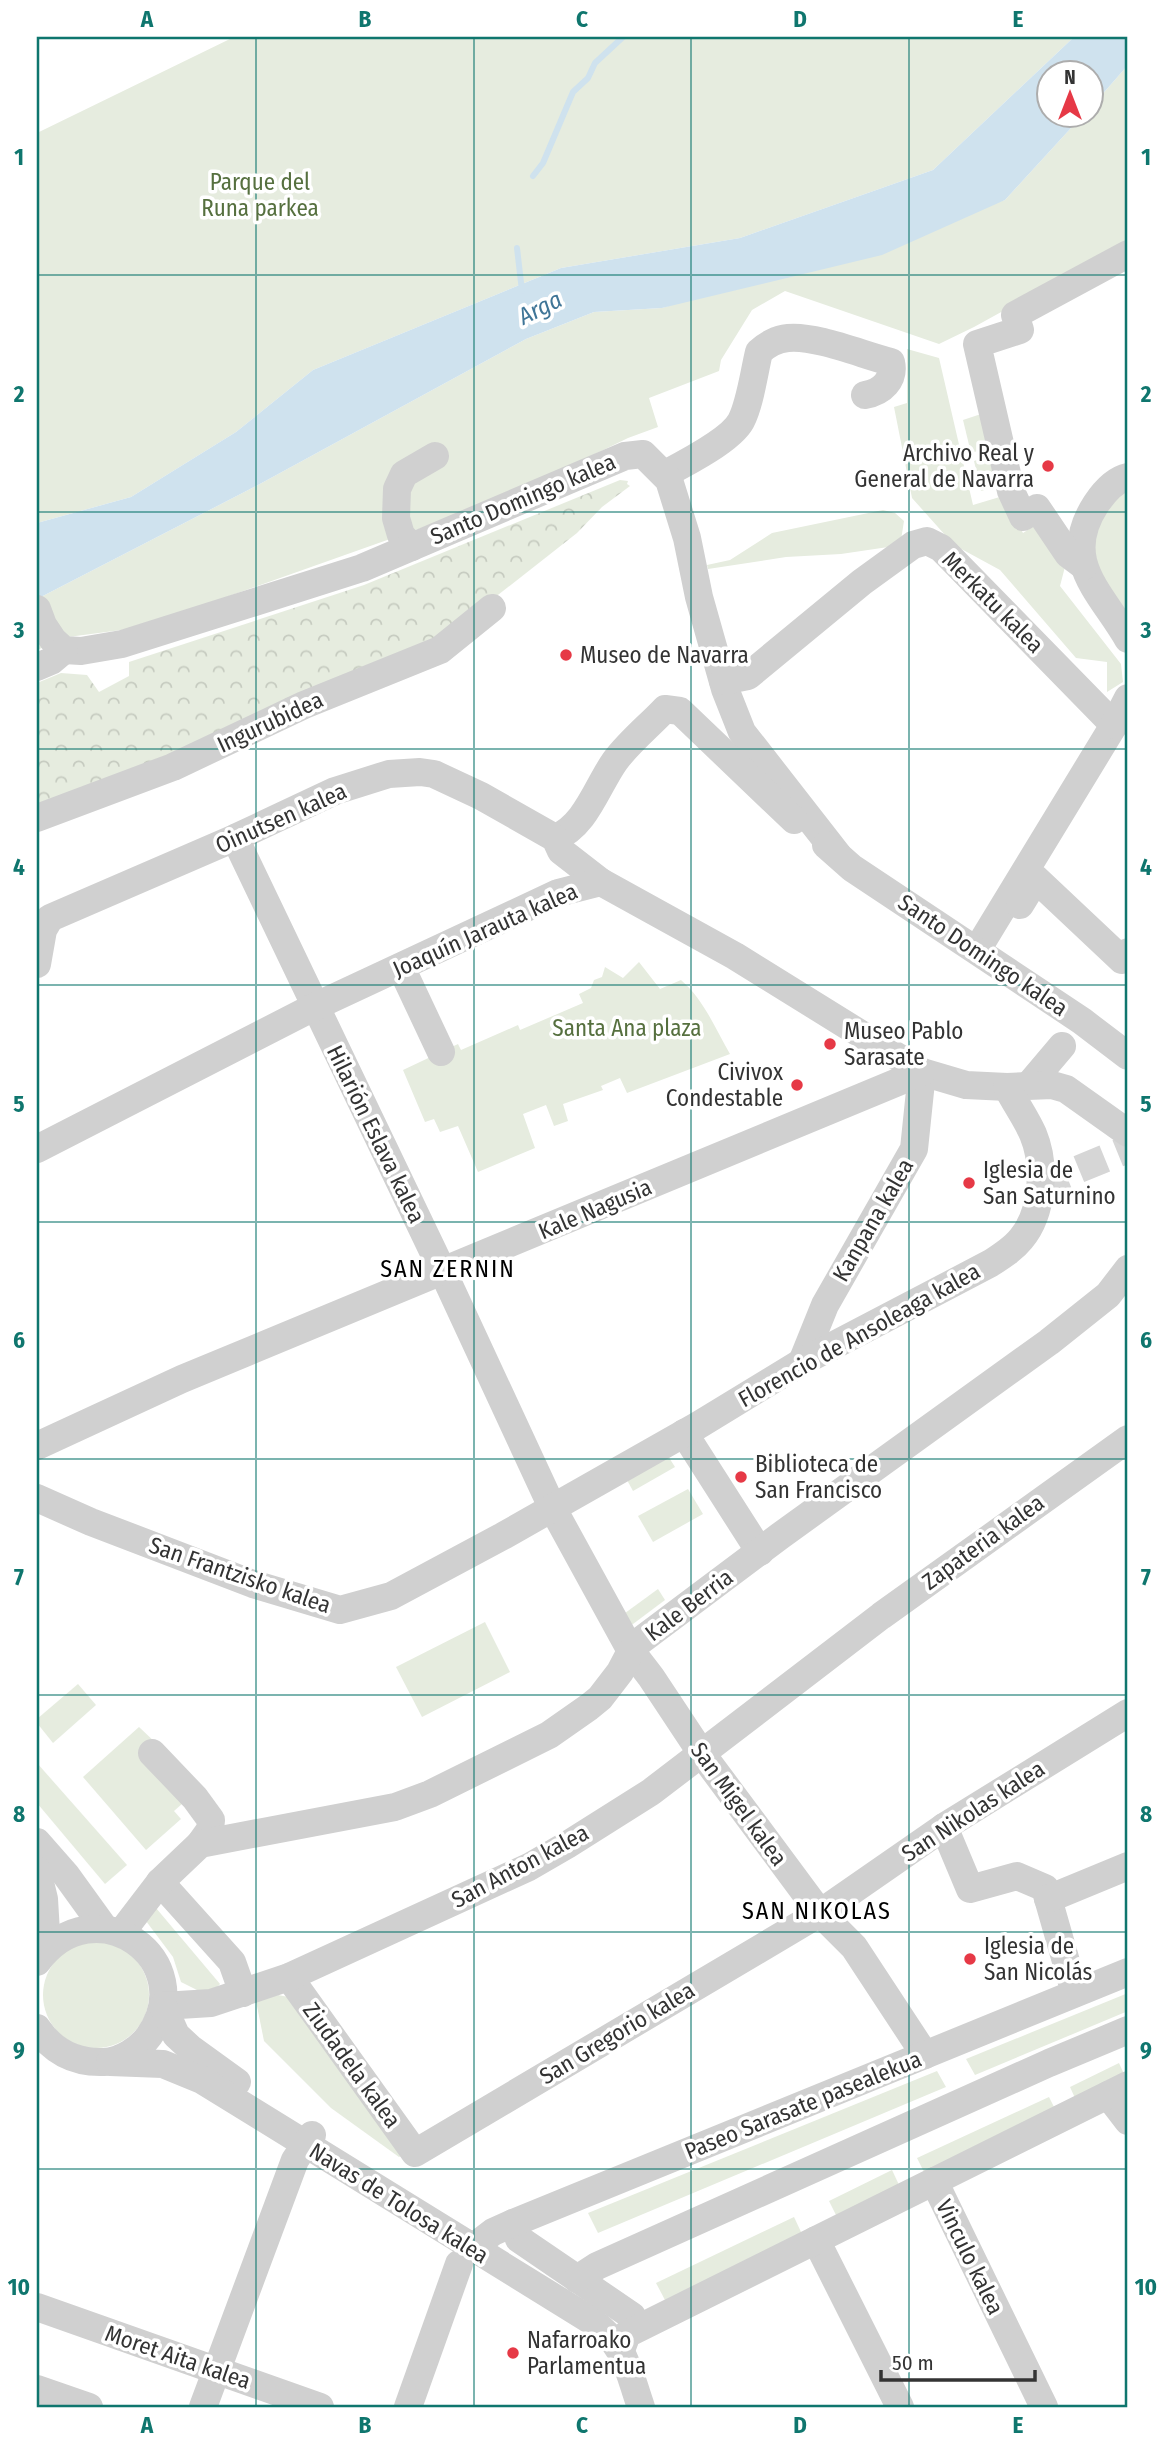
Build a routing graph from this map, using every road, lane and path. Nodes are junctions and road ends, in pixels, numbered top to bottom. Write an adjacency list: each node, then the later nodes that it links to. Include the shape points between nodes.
1 (1128, 254): 7 (street, via 1015,315 1020,330 977,344 1022,496 1023,517 1037,508 1068,554)
2 (865, 395): 4 (street, via 876,393 890,380 891,362 802,337 774,342 758,352 743,418 735,430)
3 (435, 456): 6 (street, via 404,474 397,489 396,518 401,535)
4 (665, 474): 6 (street, Santo Domingo kalea, via 643,454 625,456); 12 (street, Santo Domingo kalea, via 677,502)
5 (1128, 477): 7 (street, via 1108,488 1088,516 1080,549)
6 (412, 547): 9 (street, Santo Domingo kalea, via 362,568 122,644 81,652)
7 (1084, 566): 10 (street)
8 (492, 608): 15 (street, Ingurubidea, via 440,650 304,705 173,767)
9 (49, 631): 11 (street, via 51,661)
10 (1128, 639)
11 (37, 667)
12 (723, 681): 14 (street, Merkatu kalea, via 748,676 862,582 914,545 927,541 941,548); 18 (street, Santo Domingo kalea, via 742,732)
13 (1128, 698): 14 (street)
14 (1114, 725): 20 (street)
15 (37, 818)
16 (234, 838): 17 (street, Oinutsen kalea, via 335,791 389,774 419,772 434,774 481,796); 22 (street, Oinutsen kalea, via 50,918); 24 (street, Hilarión Eslava kalea)
17 (555, 838): 18 (street, Santo Domingo kalea, via 568,833 616,760 665,709 680,711 778,807); 19 (street, Oinutsen kalea, via 561,851)
18 (838, 855): 20 (street, Santo Domingo kalea, via 852,868)
19 (601, 882): 23 (street, Joaquín Jarauta kalea, via 558,893); 28 (street, Joaquín Jarauta kalea, via 735,956)
20 (983, 941): 21 (street, via 999,939 1036,879); 25 (street, Santo Domingo kalea)
21 (1125, 956)
22 (37, 964)
23 (401, 967): 24 (street, Joaquín Jarauta kalea); 26 (street)
24 (314, 1007): 31 (street, Joaquín Jarauta kalea); 33 (street, Hilarión Eslava kalea)
25 (1072, 1033): 27 (street, Santo Domingo kalea); 29 (street)
26 (441, 1052)
27 (1128, 1056)
28 (922, 1072): 29 (street, Joaquín Jarauta kalea, via 966,1085); 33 (street, Kale Nagusia); 34 (street, Kanpana kalea, via 914,1149 825,1305)
29 (1018, 1086): 30 (street, Joaquín Jarauta kalea, via 1066,1089); 34 (street, Florencio de Ansoleaga kalea, via 1041,1165 1034,1213 1023,1236 991,1263)
30 (1128, 1133)
31 (37, 1149)
32 (1128, 1269): 40 (street, Kale Berria, via 1108,1295 1049,1342)
33 (443, 1272): 37 (street, Kale Nagusia, via 182,1379); 39 (street, Hilarión Eslava kalea)
34 (802, 1362): 35 (street, Florencio de Ansoleaga kalea)
35 (684, 1433): 39 (street, Florencio de Ansoleaga kalea); 40 (street)
36 (1128, 1439): 41 (street, Zapateria kalea)
37 (37, 1446)
38 (37, 1498): 39 (street, San Frantzisko kalea, via 253,1584 340,1610 391,1596)
39 (552, 1507): 42 (street, San Migel kalea)
40 (760, 1552): 42 (street, Kale Berria)
41 (839, 1647): 45 (street, San Anton kalea)
42 (631, 1651): 45 (street, San Migel kalea); 48 (street, Kale Berria, via 600,1698 579,1714 549,1735 430,1794 395,1807)
43 (1128, 1713): 46 (street, San Nikolas kalea)
44 (152, 1753): 48 (street, via 211,1820)
45 (702, 1754): 53 (street, San Migel kalea); 57 (street, San Anton kalea, via 651,1792 529,1867)
46 (947, 1825): 52 (street, via 970,1889 1017,1876 1045,1888); 53 (street, San Nikolas kalea)
47 (37, 1842): 54 (street, Navas de Tolosa kalea)
48 (200, 1844): 51 (street)
49 (1128, 1866): 52 (street)
50 (37, 1870): 55 (street, via 44,1899)
51 (160, 1882): 54 (street); 59 (street, via 232,1962)
52 (1048, 1899): 58 (street)
53 (820, 1913): 64 (street, San Migel kalea, via 854,1947); 70 (street, San Gregorio kalea)
54 (113, 1931): 55 (street, via 84,1929 64,1936); 60 (street, Navas de Tolosa kalea, via 146,1950 155,1962)
55 (42, 1955)
56 (1128, 1972): 58 (street, Paseo Sarasate pasealekua)
57 (289, 1977): 59 (street, San Anton kalea); 70 (street, Ziudadela kalea)
58 (1074, 1987): 64 (street, Paseo Sarasate pasealekua)
59 (243, 1993): 60 (street, San Anton kalea, via 211,2003)
60 (163, 2006): 66 (street, via 157,2026 145,2042); 69 (street, Navas de Tolosa kalea, via 176,2035 190,2048)
61 (37, 2028): 65 (street)
62 (1128, 2030): 76 (street)
63 (37, 2050): 65 (street)
64 (925, 2054): 72 (street, Paseo Sarasate pasealekua)
65 (64, 2056): 66 (street, Navas de Tolosa kalea, via 88,2063)
66 (110, 2062): 69 (street, Navas de Tolosa kalea, via 163,2064 202,2080)
67 (1118, 2090): 68 (street); 71 (street)
68 (1128, 2121)
69 (309, 2140): 74 (street, Navas de Tolosa kalea); 78 (street, Navas de Tolosa kalea, via 609,2334); 79 (street, via 295,2160)
70 (415, 2153)
71 (934, 2181): 73 (street); 88 (street, Vinculo kalea)
72 (513, 2223): 74 (street, Paseo Sarasate pasealekua); 76 (street, Navas de Tolosa kalea, via 519,2239)
73 (816, 2240): 78 (street); 87 (street)
74 (480, 2242): 78 (street, Navas de Tolosa kalea, via 611,2319)
75 (459, 2264): 84 (street)
76 (577, 2279): 78 (street, Navas de Tolosa kalea)
77 (37, 2307): 79 (street, Moret Aita kalea)
78 (627, 2334): 85 (street, Navas de Tolosa kalea); 86 (street)
79 (215, 2371): 82 (street); 83 (street, Moret Aita kalea)
80 (37, 2389): 81 (street)
81 (89, 2407)
82 (203, 2407)
83 (320, 2407)
84 (408, 2407)
85 (641, 2407)
86 (651, 2407)
87 (900, 2407)
88 (1044, 2407)

